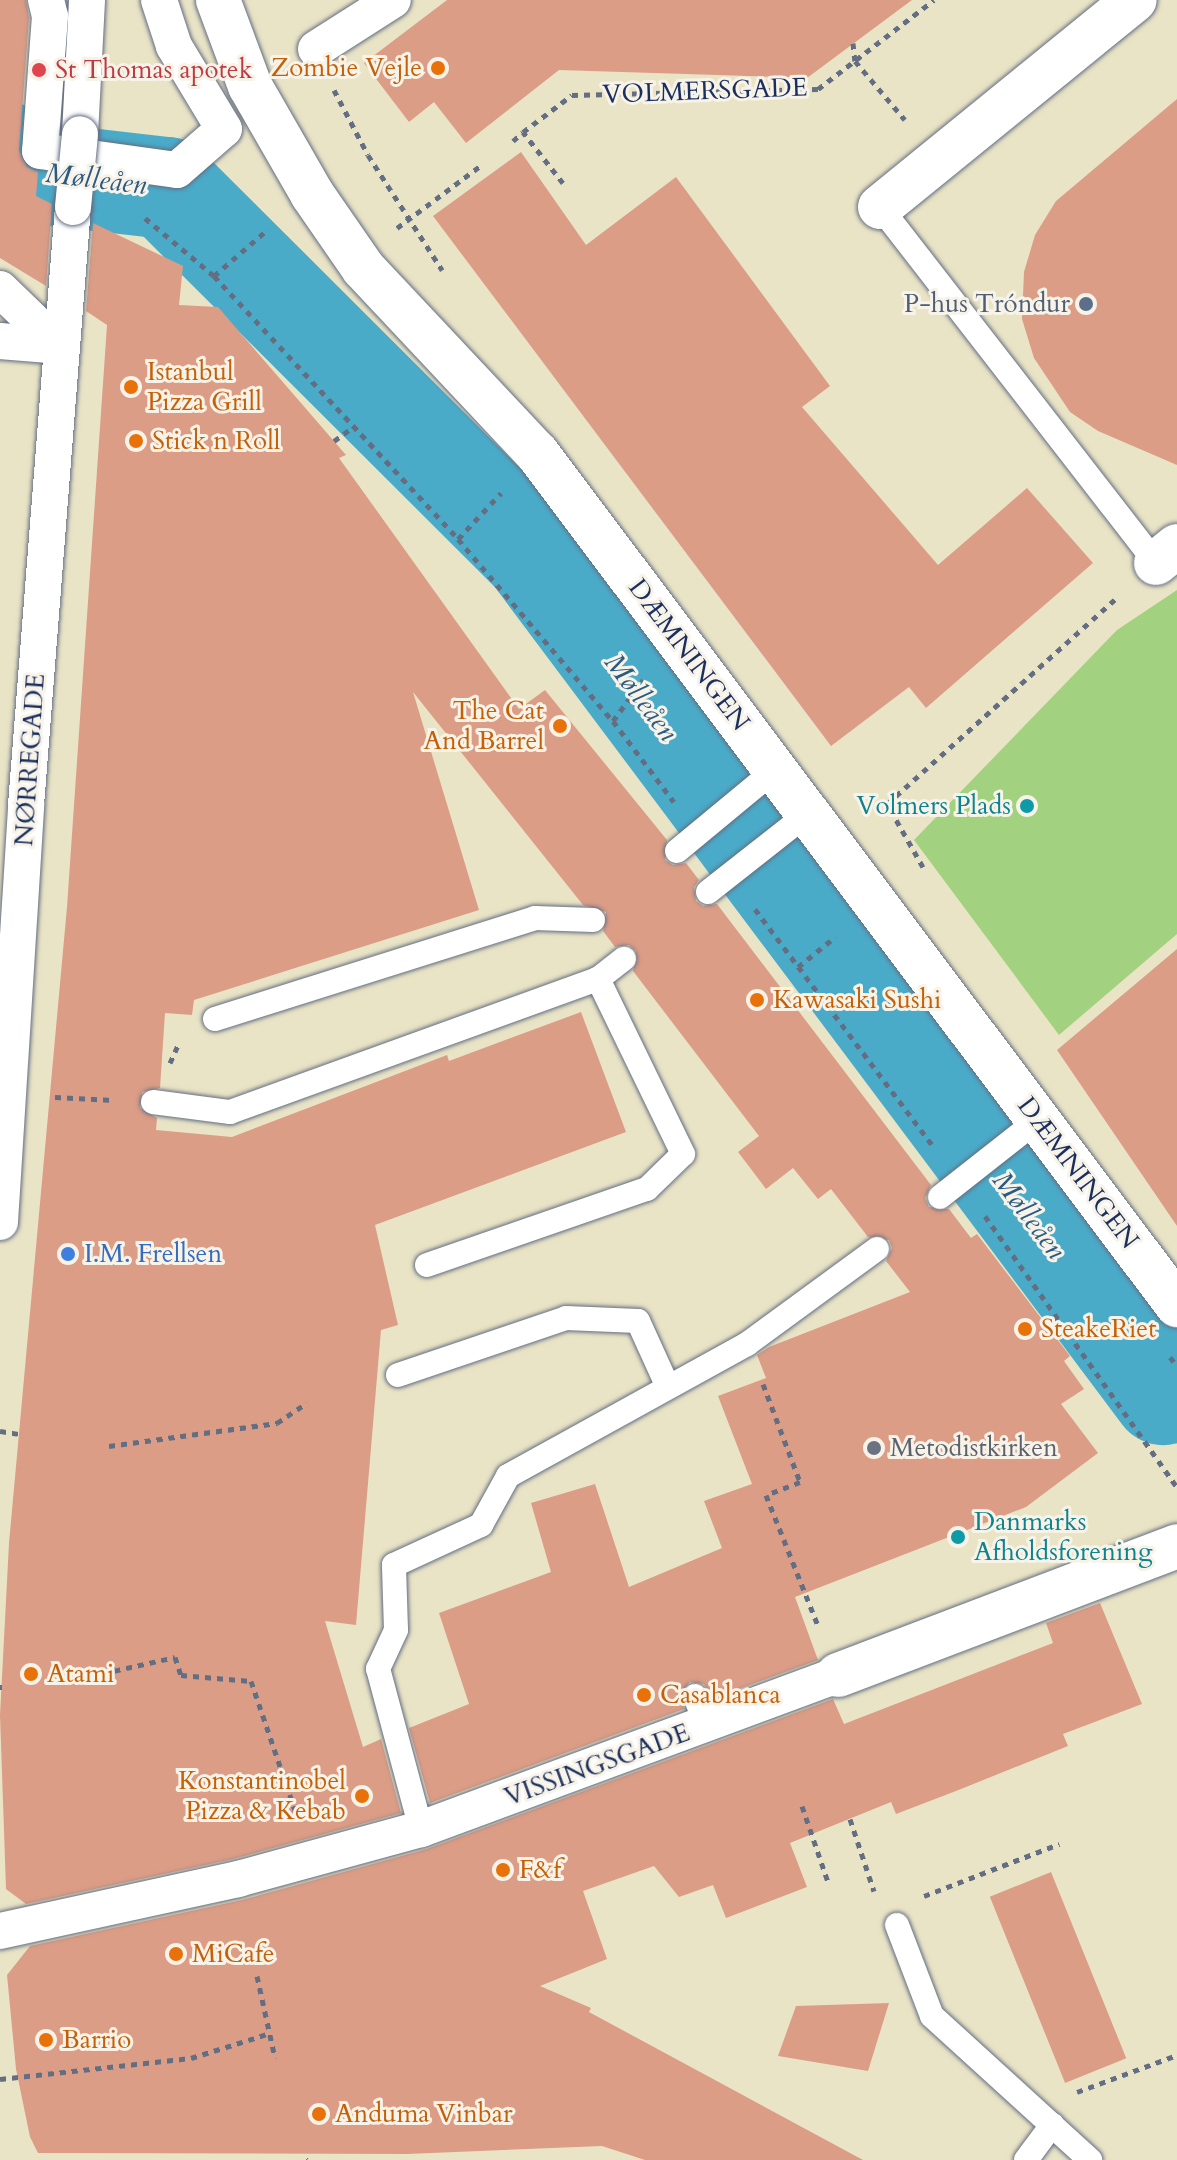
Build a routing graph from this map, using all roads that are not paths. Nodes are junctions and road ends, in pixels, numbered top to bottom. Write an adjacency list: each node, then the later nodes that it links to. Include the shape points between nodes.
1 (46, 0): 3 (street, via 50,16 40,151 177,170 224,129 174,46)
2 (87, 0): 11 (street, NØRREGADE, bridge)
3 (159, 0)
4 (218, 0): 13 (street, DÆMNINGEN, via 250,86 312,194 357,259 419,332 537,453)
5 (393, 0): 7 (street)
6 (1135, 0): 8 (street)
7 (316, 49)
8 (880, 207): 12 (lane)
9 (0, 289): 11 (street)
10 (0, 341): 11 (street)
11 (59, 346): 14 (street, NØRREGADE)
12 (1167, 555)
13 (775, 770): 15 (street, DÆMNINGEN); 16 (lane)
14 (13, 804): 25 (street, NØRREGADE, via 11,1095)
15 (807, 814): 17 (lane); 23 (street, DÆMNINGEN)
16 (677, 851)
17 (708, 892)
18 (593, 920): 21 (lane, via 535,918)
19 (624, 959): 20 (lane)
20 (598, 979): 22 (lane, via 230,1112); 27 (lane, via 683,1154 647,1189)
21 (215, 1019)
22 (153, 1102)
23 (1022, 1132): 24 (lane); 28 (street, DÆMNINGEN)
24 (940, 1197)
25 (0, 1222)
26 (877, 1249): 30 (lane, via 747,1344)
27 (427, 1265)
28 (1177, 1305)
29 (398, 1375): 30 (lane, via 566,1318 638,1321)
30 (667, 1385): 33 (lane, via 508,1476 481,1525 394,1565 396,1630 378,1669)
31 (1177, 1546): 32 (street, VISSINGSGADE)
32 (838, 1675): 33 (street, VISSINGSGADE, via 700,1710)
33 (421, 1829): 35 (street, VISSINGSGADE)
34 (891, 1918): 36 (lane, via 932,2016)
35 (0, 1931)
36 (1052, 2125): 37 (lane); 38 (lane)
37 (1026, 2160)
38 (1090, 2160)

